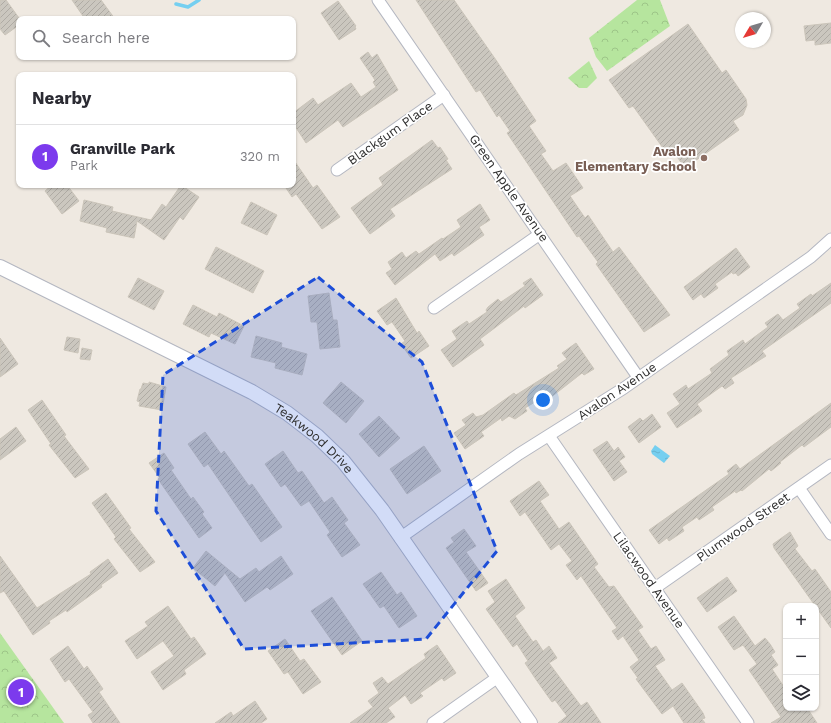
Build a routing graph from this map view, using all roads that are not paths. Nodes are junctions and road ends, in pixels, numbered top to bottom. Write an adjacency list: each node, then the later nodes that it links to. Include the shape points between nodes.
1 (378, 0): 2 (street, Green Apple Avenue)
2 (444, 95): 3 (street, Blackgum Place); 4 (street, Green Apple Avenue)
3 (337, 170)
4 (540, 234): 7 (street); 8 (street, Green Apple Avenue)
5 (831, 239): 8 (street, Avalon Avenue, via 811,256)
6 (0, 267): 13 (street, Teakwood Drive, via 252,392 287,412 343,461 382,510)
7 (434, 308)
8 (638, 378): 9 (street, Avalon Avenue)
9 (549, 436): 13 (street, Avalon Avenue, via 513,458); 14 (street, Lilacwood Avenue)
10 (831, 465): 11 (street, Plumwood Street)
11 (799, 488): 12 (street); 14 (street, Plumwood Street)
12 (831, 534)
13 (400, 538): 15 (street, Teakwood Drive)
14 (655, 588): 18 (street, Lilacwood Avenue)
15 (498, 677): 16 (street); 17 (street, Teakwood Drive)
16 (434, 723)
17 (530, 723)
18 (748, 723)

